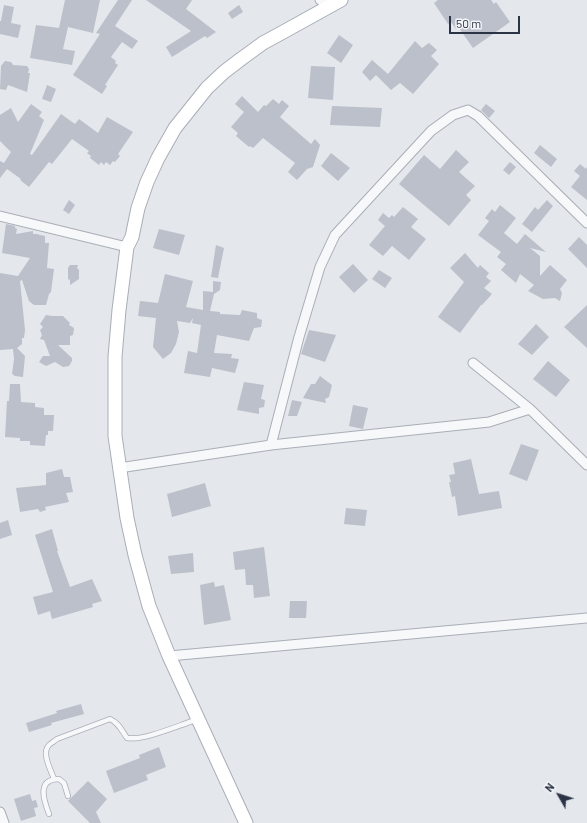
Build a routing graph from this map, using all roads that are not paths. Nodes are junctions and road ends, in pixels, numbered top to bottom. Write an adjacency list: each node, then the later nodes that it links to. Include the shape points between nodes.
1 (330, 2): 4 (main road, via 241,59 198,98 175,128 158,158 147,182 132,237)
2 (0, 216): 4 (street)
3 (587, 223): 7 (street, via 478,116 468,110 453,115 431,131 335,235 320,267)
4 (127, 246): 9 (main road, via 115,357 114,417)
5 (473, 363): 6 (street)
6 (530, 409): 7 (street, via 489,422); 8 (street)
7 (271, 445): 9 (street)
8 (587, 465)
9 (119, 468): 11 (main road, via 141,581)
10 (587, 618): 11 (street)
11 (169, 656): 12 (main road)
12 (198, 719): 13 (lane, via 134,739 127,738 116,721 110,719 90,726 49,744 46,755); 18 (main road)
13 (54, 779): 14 (lane, via 64,783); 16 (lane, via 43,788)
14 (68, 796)
15 (0, 812): 17 (street)
16 (49, 814)
17 (4, 823)
18 (246, 823)

